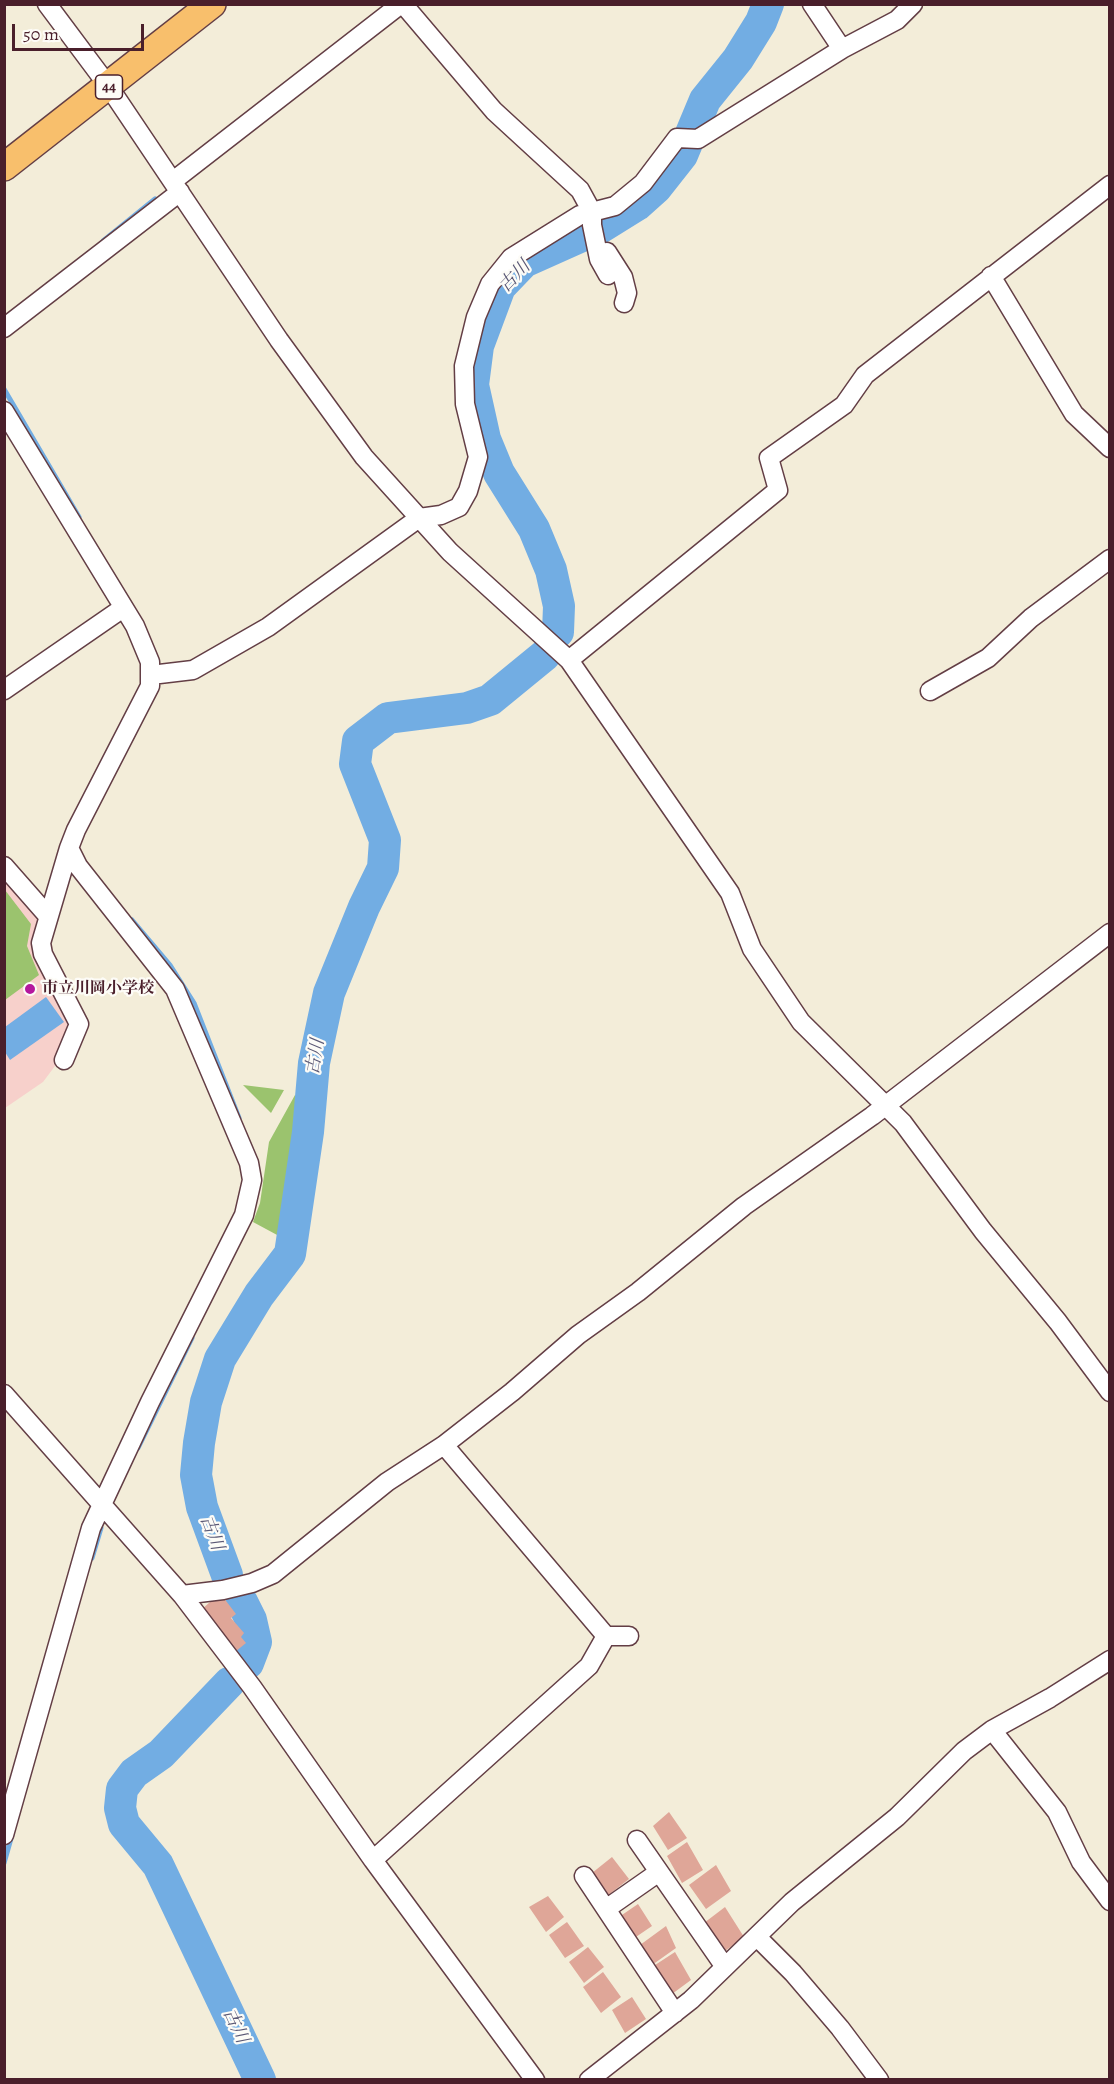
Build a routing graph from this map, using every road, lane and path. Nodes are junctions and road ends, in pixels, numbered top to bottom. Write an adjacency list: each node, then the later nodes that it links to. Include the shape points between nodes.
1 (47, 4): 7 (street)
2 (212, 4): 7 (main road, 44)
3 (402, 4): 10 (street); 11 (street, via 494,111 580,190)
4 (812, 4): 6 (street)
5 (913, 4): 6 (street, via 897,20)
6 (842, 49): 11 (street, via 698,139 678,138 643,183)
7 (109, 87): 8 (main road, 44); 10 (street)
8 (4, 167)
9 (1110, 185): 13 (street)
10 (177, 186): 15 (street); 18 (street, via 279,340 351,439)
11 (593, 224): 12 (street, via 599,259); 14 (street, via 623,277 627,292); 18 (street, via 580,215 554,229 511,258 490,284 476,317 464,366 465,404 478,457 468,490 459,507)
12 (608, 276)
13 (991, 276): 17 (street, via 1074,414); 21 (street, via 865,375 844,405 769,458 778,490)
14 (624, 303)
15 (4, 328)
16 (4, 411): 20 (street)
17 (1110, 448)
18 (419, 518): 21 (street, via 450,552); 22 (street, via 268,627 193,670)
19 (1110, 559): 24 (street, via 1031,618 988,658)
20 (123, 608): 22 (street, via 145,647); 23 (street)
21 (569, 660): 30 (street, via 730,893 752,949 801,1022)
22 (151, 675): 25 (street, via 150,686)
23 (4, 690)
24 (930, 691)
25 (69, 848): 27 (street); 34 (street, via 78,866 175,989 249,1163 252,1180 244,1215)
26 (4, 866): 27 (street)
27 (48, 916): 29 (street, via 41,943 43,954 80,1024)
28 (1110, 933): 30 (street)
29 (64, 1060)
30 (887, 1104): 31 (street); 33 (street, via 744,1206)
31 (1110, 1392)
32 (4, 1394): 34 (street)
33 (444, 1445): 35 (street, via 387,1482 273,1574 233,1588); 37 (street)
34 (101, 1502): 35 (street); 40 (street)
35 (182, 1595): 42 (street)
36 (629, 1635): 37 (street)
37 (606, 1636): 42 (street, via 589,1666)
38 (1110, 1660): 39 (street)
39 (992, 1730): 45 (street, via 1057,1812 1081,1862); 47 (street)
40 (4, 1835)
41 (637, 1840): 43 (street)
42 (373, 1860): 50 (street)
43 (659, 1872): 46 (street); 48 (street)
44 (584, 1876): 46 (street)
45 (1110, 1901)
46 (606, 1909): 49 (street)
47 (757, 1936): 48 (street); 52 (street, via 824,2009)
48 (724, 1967): 49 (street)
49 (675, 2013): 51 (street)
50 (535, 2079)
51 (589, 2079)
52 (879, 2079)

